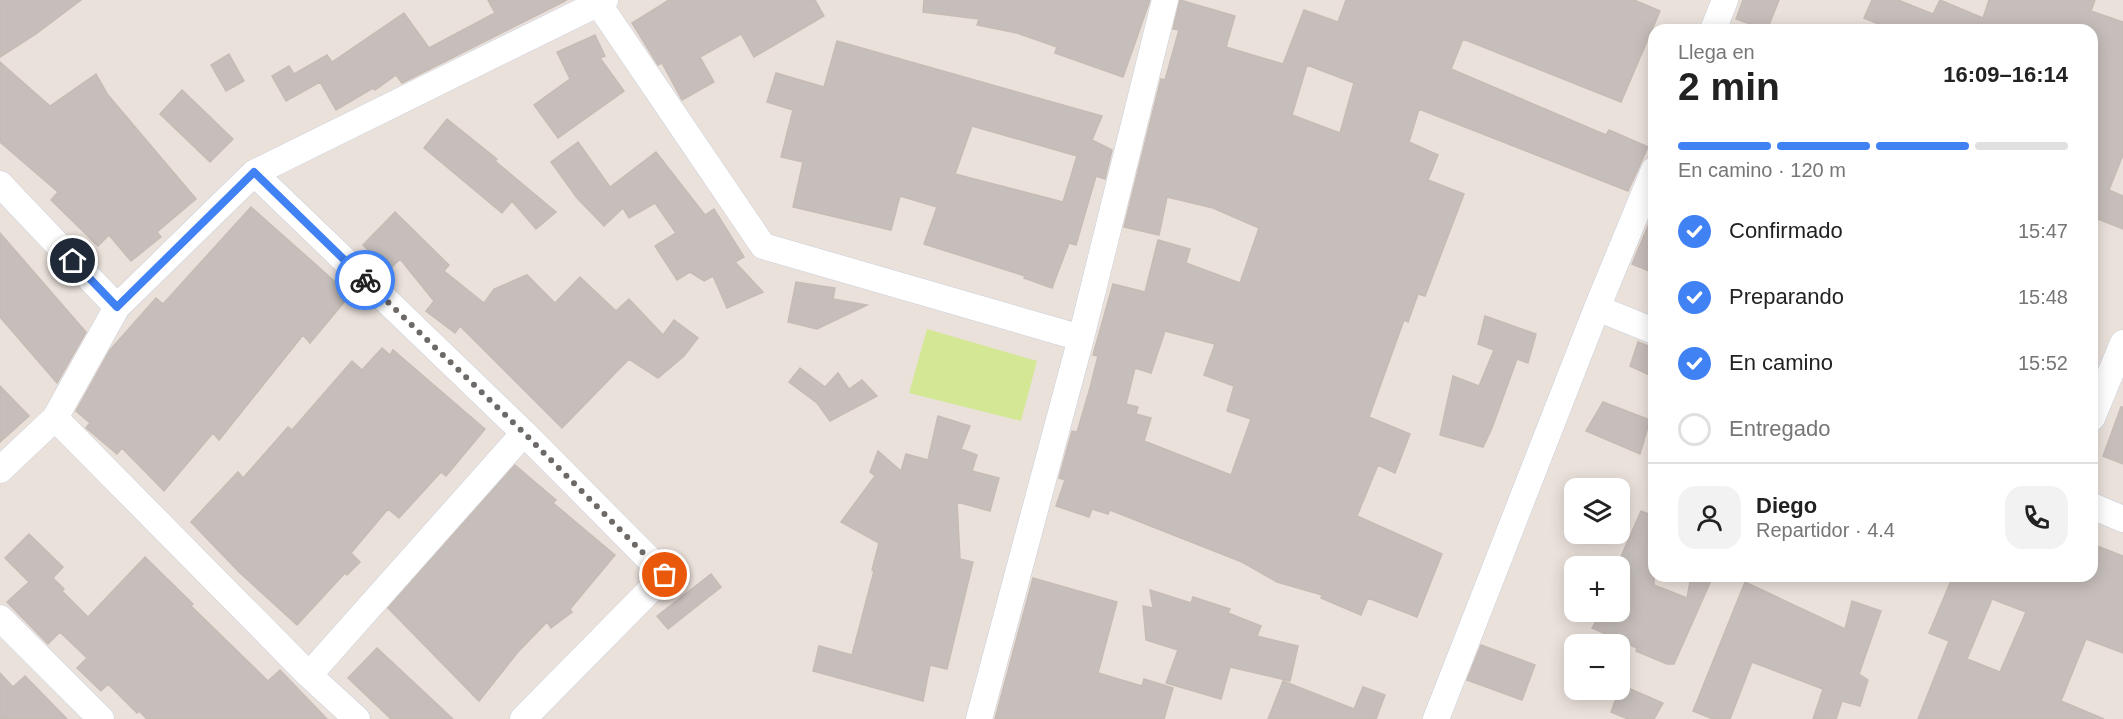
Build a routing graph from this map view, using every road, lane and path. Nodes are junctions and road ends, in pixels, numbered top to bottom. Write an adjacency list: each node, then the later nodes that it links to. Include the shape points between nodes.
1 (1165, 0): 11 (street)
2 (1725, 0): 4 (street)
3 (600, 2): 5 (street); 11 (street, via 763,246)
4 (1715, 24)
5 (254, 172): 8 (street); 15 (street)
6 (0, 184): 8 (street)
7 (1648, 185): 9 (street)
8 (117, 307): 14 (street)
9 (1597, 308): 10 (street); 25 (street)
10 (1648, 329)
11 (1081, 338): 24 (street)
12 (2123, 343): 13 (street)
13 (2098, 403)
14 (55, 418): 16 (street); 20 (street)
15 (524, 433): 20 (street); 23 (street, via 665,575)
16 (2, 464)
17 (2098, 509): 18 (street)
18 (2123, 519)
19 (0, 618): 21 (street)
20 (309, 675): 22 (street)
21 (102, 719)
22 (357, 719)
23 (523, 719)
24 (978, 719)
25 (1436, 719)

